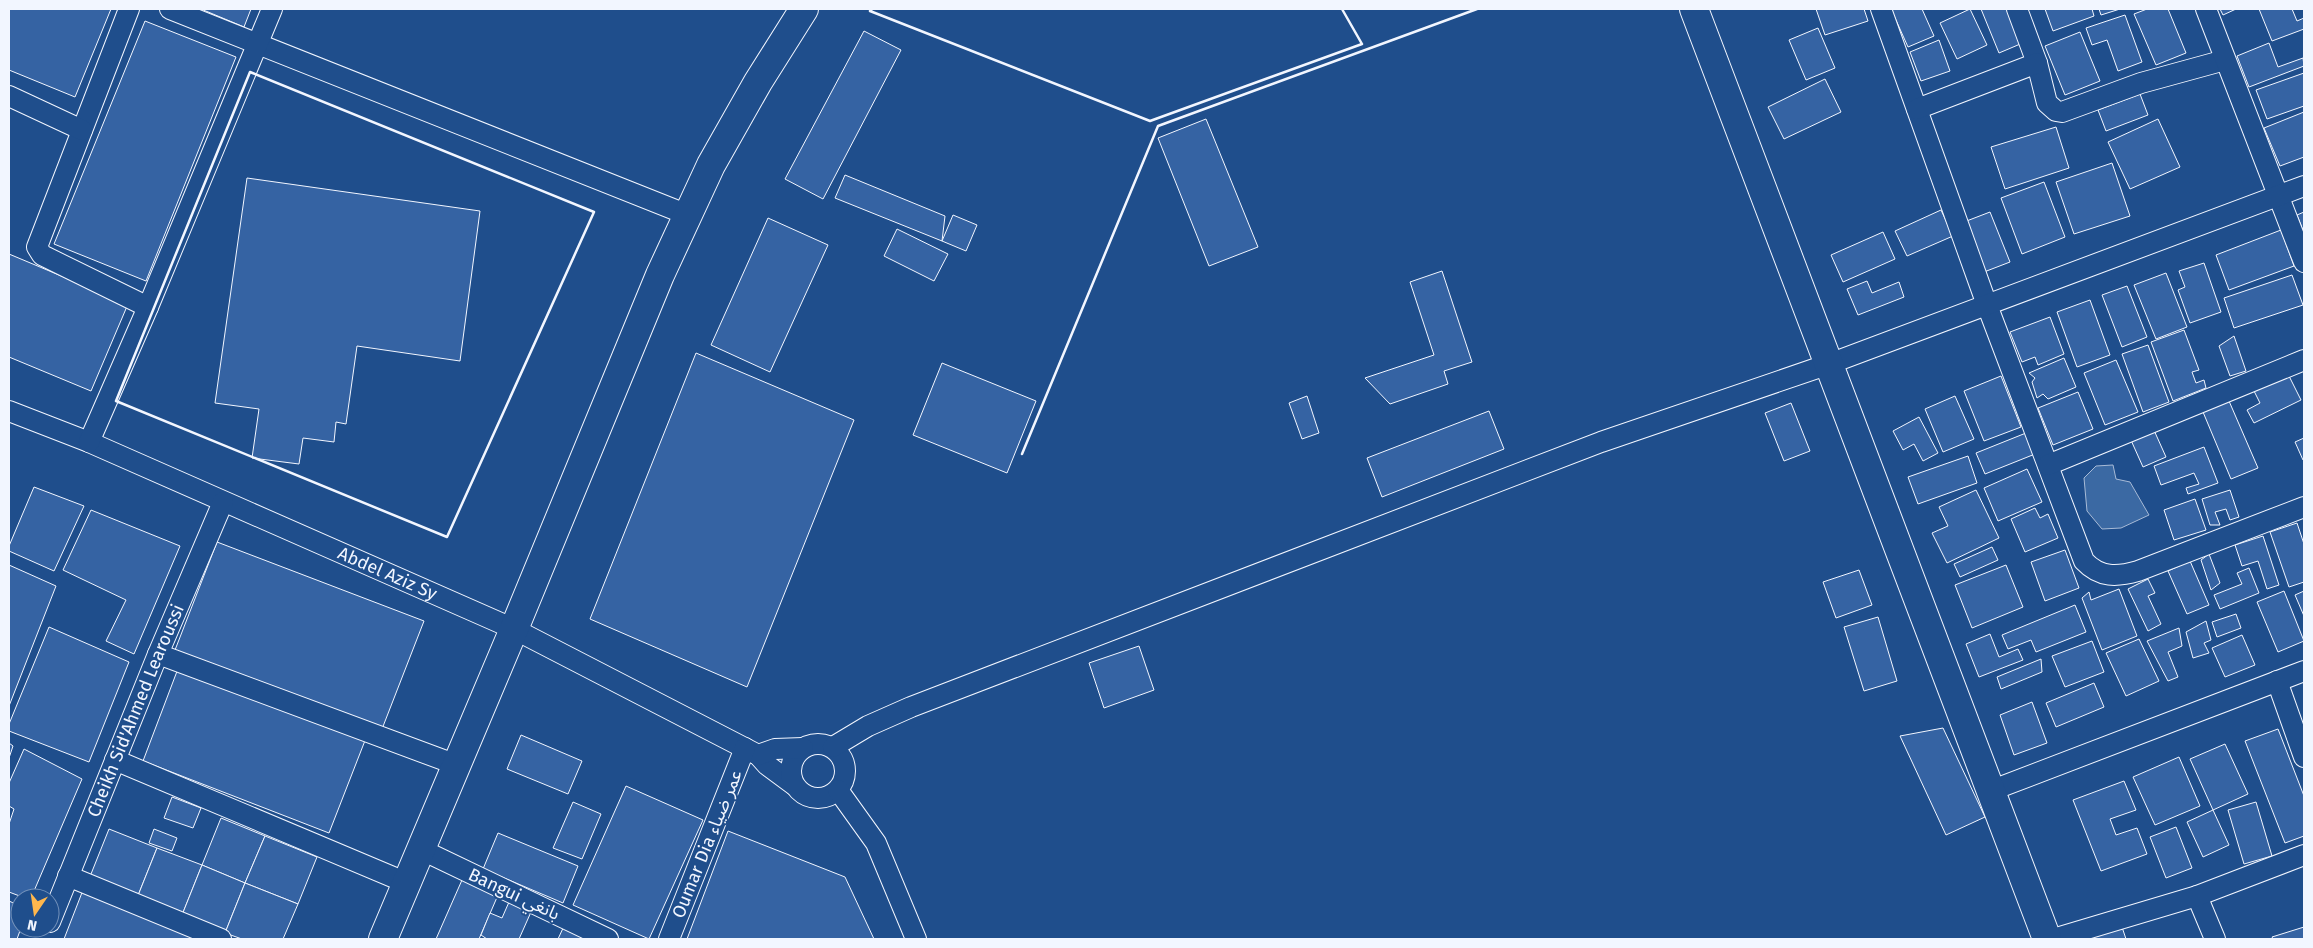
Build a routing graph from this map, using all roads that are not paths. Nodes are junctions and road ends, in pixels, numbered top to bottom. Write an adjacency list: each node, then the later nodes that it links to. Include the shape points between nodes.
1 (129, 9): 14 (street)
2 (170, 9): 9 (street)
3 (272, 9): 9 (street)
4 (804, 9): 17 (street, via 758,82)
5 (1694, 9): 22 (street)
6 (1881, 9): 13 (street)
7 (2017, 9): 11 (street)
8 (2206, 9): 10 (street)
9 (258, 44): 17 (street); 20 (street)
10 (2225, 60): 11 (street, via 2141,83 2062,112 2046,103); 16 (street)
11 (2037, 63): 13 (street)
12 (9, 96): 14 (street)
13 (1917, 109): 19 (street)
14 (82, 130): 20 (street, via 37,247 42,255)
15 (2304, 186): 16 (street)
16 (2277, 196): 18 (street); 19 (street)
17 (688, 215): 28 (street, via 660,275)
18 (2304, 262)
19 (1988, 305): 22 (street); 25 (street)
20 (148, 307): 24 (street)
21 (2304, 360): 25 (street)
22 (1829, 364): 33 (street, via 1601,442 911,706 868,726); 40 (street)
23 (11, 418): 24 (street, Abdel Aziz Sy)
24 (89, 442): 26 (street, Abdel Aziz Sy)
25 (2048, 465): 27 (street, via 2084,561 2092,570 2106,575 2119,576 2138,571)
26 (223, 502): 28 (street, Abdel Aziz Sy); 29 (street, Cheikh Sid'Ahmed Learoussi)
27 (2304, 508)
28 (514, 629): 34 (street, Abdel Aziz Sy); 37 (street)
29 (158, 654): 36 (street, Cheikh Sid'Ahmed Learoussi); 37 (street)
30 (2304, 671): 31 (street)
31 (2277, 681): 35 (street); 40 (street)
32 (803, 748): 33 (street, via 818,743); 34 (street); 38 (street, via 797,753 791,769)
33 (833, 748): 39 (street, via 844,763 843,782)
34 (751, 752): 38 (street, Abdel Aziz Sy); 50 (street, Oumar Dia عمر ضياء)
35 (2304, 757)
36 (115, 760): 43 (street, Cheikh Sid'Ahmed Learoussi); 44 (street)
37 (456, 765): 41 (street)
38 (794, 785): 39 (street, via 810,797 830,796)
39 (838, 790): 51 (street, via 876,843)
40 (1990, 791): 52 (street)
41 (420, 850): 44 (street); 49 (street, Bangui بانغي)
42 (2304, 855): 46 (street)
43 (68, 876): 45 (street, Cheikh Sid'Ahmed Learoussi); 47 (street)
44 (407, 882): 48 (street)
45 (60, 896)
46 (2197, 896): 53 (street); 54 (street)
47 (221, 939)
48 (383, 939)
49 (608, 939)
50 (669, 939)
51 (916, 939)
52 (2047, 939)
53 (2052, 939)
54 (2215, 939)

